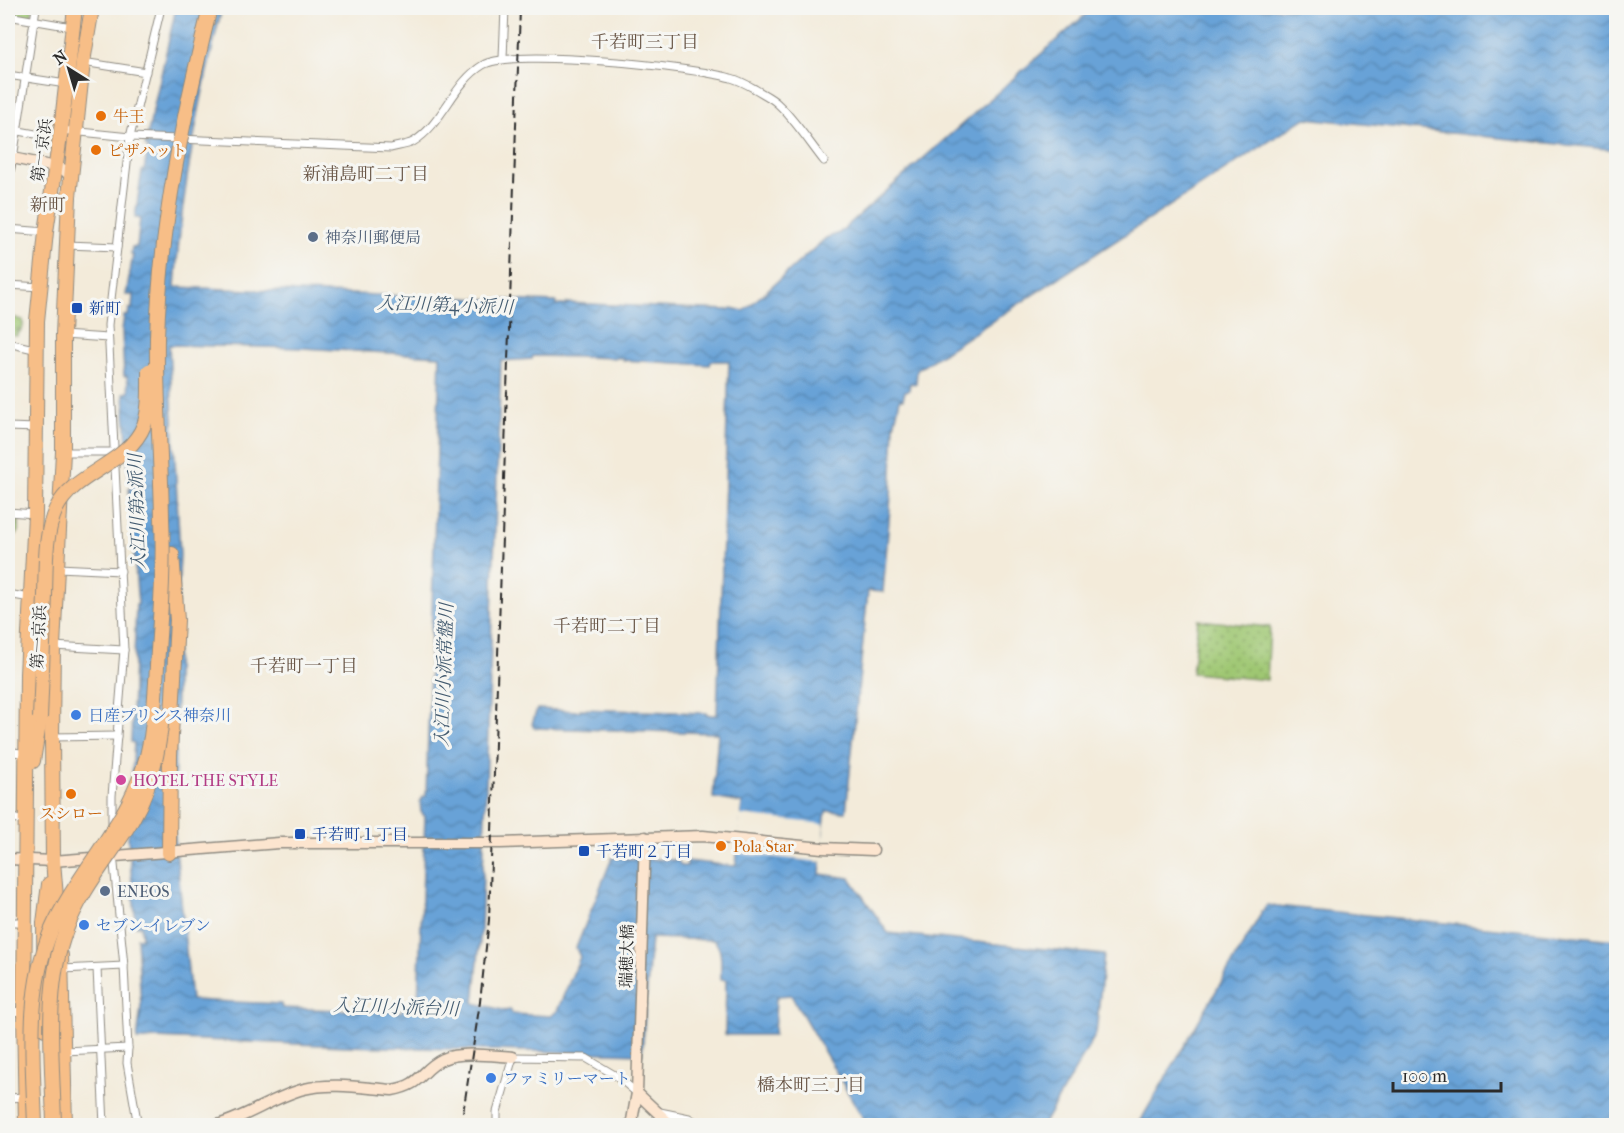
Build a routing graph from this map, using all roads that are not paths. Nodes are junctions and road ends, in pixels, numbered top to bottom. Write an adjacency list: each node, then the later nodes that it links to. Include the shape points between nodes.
1 (9, 8): 9 (street)
2 (36, 8): 10 (street)
3 (75, 8): 11 (highway, 第一京浜)
4 (92, 8): 21 (highway, 第一京浜)
5 (161, 8): 14 (street)
6 (210, 8): 29 (highway, bridge)
7 (219, 8): 47 (highway, via 184,158 170,264 166,341)
8 (505, 8): 12 (street)
9 (8, 17): 10 (street)
10 (33, 20): 11 (street); 16 (street)
11 (72, 27): 17 (highway, 第一京浜)
12 (502, 58): 23 (street, via 484,64 468,77 429,128 412,142 391,148); 25 (street, via 620,62 731,78 778,104)
13 (90, 63): 14 (street)
14 (146, 72): 23 (street)
15 (8, 75): 16 (street)
16 (25, 77): 17 (street); 20 (street)
17 (66, 84): 19 (highway, 第一京浜)
18 (8, 129): 20 (street)
19 (61, 130): 21 (street); 26 (highway, 第一京浜)
20 (17, 131): 22 (street); 24 (street, via 14,152)
21 (76, 132): 23 (street); 28 (highway, 第一京浜)
22 (41, 135)
23 (130, 137): 33 (street)
24 (9, 158): 26 (street); 27 (street)
25 (824, 161)
26 (56, 167): 28 (street); 31 (highway, 第一京浜)
27 (8, 172)
28 (71, 177): 32 (highway, 第一京浜)
29 (171, 188): 58 (highway, bridge, via 157,260 144,425 129,446 72,488 58,507 51,526 40,718); 85 (highway, bridge, via 157,341 163,554 151,736 129,804 64,907 40,963 33,1015)
30 (8, 229): 31 (street)
31 (46, 232): 35 (highway, 第一京浜)
32 (67, 245): 33 (street); 36 (highway, 第一京浜)
33 (117, 248): 37 (street)
34 (8, 285): 35 (street)
35 (41, 287): 39 (highway, 第一京浜)
36 (63, 335): 37 (street); 43 (highway, 第一京浜)
37 (108, 338): 44 (street)
38 (8, 342): 39 (street)
39 (38, 350): 41 (highway, 第一京浜)
40 (8, 427): 41 (street)
41 (38, 428): 42 (highway, 第一京浜)
42 (37, 444): 43 (highway); 46 (highway, 第一京浜)
43 (63, 447): 44 (street); 48 (highway, 第一京浜)
44 (114, 452): 49 (street)
45 (8, 512): 46 (street)
46 (35, 514): 51 (highway, 第一京浜)
47 (172, 554): 63 (highway, via 177,620); 88 (highway, bridge, via 165,689 155,766 131,821 72,916 57,963 52,1014)
48 (58, 568): 49 (street); 52 (highway, 第一京浜)
49 (121, 571): 53 (street)
50 (8, 594): 51 (street)
51 (30, 598): 57 (highway, 第一京浜)
52 (53, 646): 53 (street); 55 (highway, 第一京浜)
53 (124, 650): 54 (street)
54 (117, 736): 55 (street); 64 (street, via 112,796)
55 (52, 737): 67 (highway, 第一京浜)
56 (8, 751): 57 (street)
57 (26, 754): 58 (highway, 第一京浜)
58 (25, 807): 60 (highway, 第一京浜)
59 (8, 816): 60 (street)
60 (25, 822): 66 (highway, 第一京浜)
61 (645, 837): 62 (street, via 703,836); 63 (street, via 279,843); 80 (street, 瑞穂大橋)
62 (873, 850)
63 (169, 852): 64 (street)
64 (113, 857): 67 (street); 70 (street)
65 (8, 859): 66 (street)
66 (25, 860): 67 (street); 69 (highway, 第一京浜)
67 (53, 861): 72 (highway, 第一京浜); 79 (highway, via 44,923)
68 (8, 922): 69 (street)
69 (25, 922): 73 (highway, 第一京浜)
70 (124, 966): 71 (street); 75 (street)
71 (97, 968): 72 (street); 76 (street)
72 (62, 969): 77 (highway, 第一京浜)
73 (24, 1011): 74 (street); 79 (highway); 81 (highway, 第一京浜)
74 (8, 1012)
75 (128, 1048): 76 (street); 91 (street, via 127,1064)
76 (99, 1050): 77 (street); 90 (street)
77 (64, 1051): 89 (highway, 第一京浜)
78 (513, 1057): 80 (street, via 591,1060); 92 (street, via 453,1056 436,1063 409,1086 392,1090 326,1086 302,1090); 93 (street, via 496,1112)
79 (43, 1060): 86 (highway); 87 (highway)
80 (637, 1093): 83 (street); 94 (street, 瑞穂大橋)
81 (25, 1097): 82 (street); 84 (highway, 第一京浜)
82 (8, 1098)
83 (654, 1111): 95 (street); 96 (street, via 689,1118)
84 (26, 1125)
85 (35, 1125)
86 (41, 1125)
87 (48, 1125)
88 (54, 1125)
89 (65, 1125)
90 (104, 1125)
91 (138, 1125)
92 (214, 1125)
93 (497, 1125)
94 (631, 1125)
95 (672, 1125)
96 (702, 1125)

